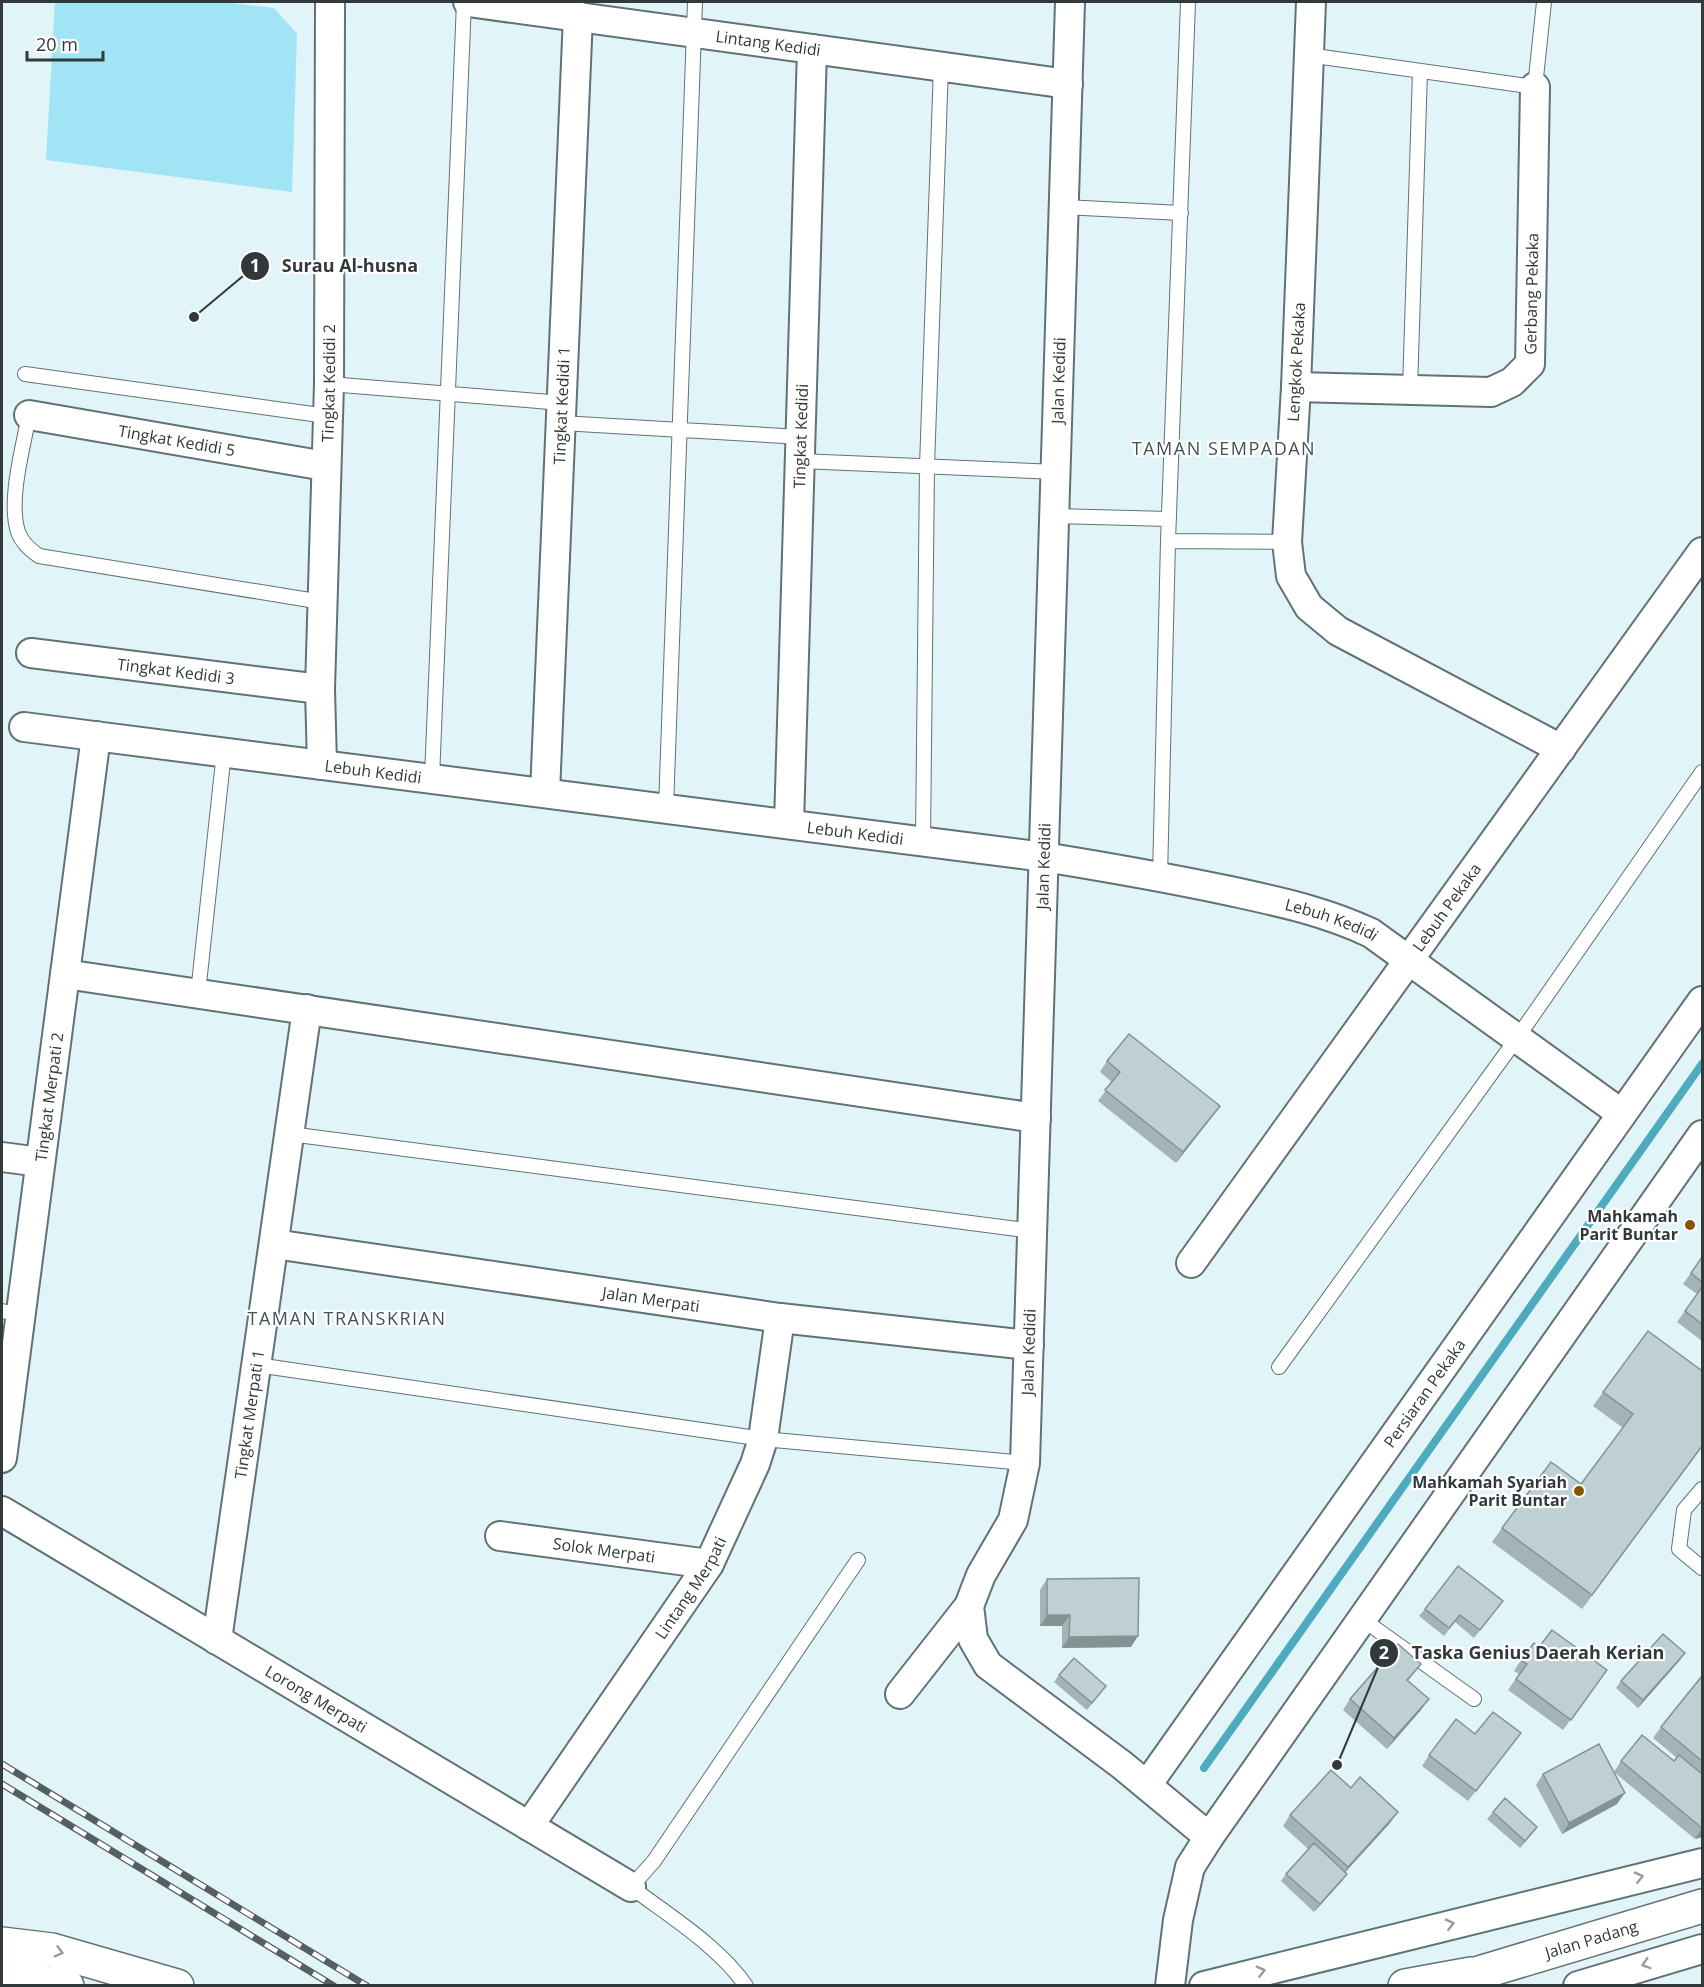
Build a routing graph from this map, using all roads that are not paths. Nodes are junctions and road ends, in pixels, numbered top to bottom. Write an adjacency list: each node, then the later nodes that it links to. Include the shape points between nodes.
1 (330, 2): 19 (street, Tingkat Kedidi 2)
2 (466, 2): 8 (street, Lintang Kedidi); 22 (lane)
3 (695, 2): 9 (lane)
4 (1070, 2): 14 (street, Jalan Kedidi)
5 (1188, 2): 17 (lane)
6 (1311, 2): 11 (street, Lengkok Pekaka)
7 (1544, 2): 15 (lane)
8 (578, 16): 9 (street, Lintang Kedidi); 23 (street, Tingkat Kedidi 1)
9 (693, 32): 10 (street, Lintang Kedidi); 26 (lane)
10 (812, 49): 12 (street, Lintang Kedidi); 27 (street, Tingkat Kedidi)
11 (1308, 56): 13 (lane); 20 (street, Lengkok Pekaka)
12 (941, 66): 14 (street, Lintang Kedidi); 29 (lane)
13 (1420, 71): 15 (lane); 21 (lane)
14 (1068, 84): 16 (street, Jalan Kedidi)
15 (1534, 87): 21 (street, Gerbang Pekaka, via 1530,364 1512,382 1491,392)
16 (1064, 207): 17 (lane); 30 (street, Jalan Kedidi)
17 (1181, 213): 32 (lane)
18 (25, 374): 25 (lane)
19 (329, 384): 22 (lane); 25 (street, Tingkat Kedidi 2)
20 (1296, 387): 21 (street, Gerbang Pekaka); 34 (street, Lengkok Pekaka)
21 (1410, 390)
22 (448, 393): 23 (lane); 45 (lane)
23 (561, 413): 26 (lane); 46 (street, Tingkat Kedidi 1)
24 (29, 415): 28 (street, Tingkat Kedidi 5); 36 (lane, via 15,507 18,532 26,547 39,556)
25 (327, 416): 28 (street, Tingkat Kedidi 2)
26 (680, 430): 27 (lane); 47 (lane)
27 (800, 449): 29 (lane); 48 (street, Tingkat Kedidi)
28 (325, 466): 36 (street, Tingkat Kedidi 2)
29 (927, 466): 30 (lane); 49 (lane)
30 (1056, 472): 31 (street, Jalan Kedidi)
31 (1054, 516): 32 (lane); 50 (street, Jalan Kedidi)
32 (1169, 519): 33 (lane)
33 (1168, 541): 34 (lane); 51 (lane)
34 (1287, 542): 41 (street, Lengkok Pekaka, via 1291,576 1309,607 1338,631)
35 (1702, 552): 41 (street, Lebuh Pekaka)
36 (322, 602): 38 (street, Tingkat Kedidi 2)
37 (31, 653): 38 (street, Tingkat Kedidi 3)
38 (320, 689): 43 (street, Tingkat Kedidi 2)
39 (24, 727): 40 (street, Lebuh Kedidi)
40 (96, 736): 42 (street, Lebuh Kedidi); 53 (street, Tingkat Merpati 2)
41 (1561, 749): 52 (street, Lebuh Pekaka)
42 (224, 752): 43 (street, Lebuh Kedidi); 54 (lane)
43 (322, 765): 45 (street, Lebuh Kedidi)
44 (1702, 772): 57 (lane)
45 (432, 778): 46 (street, Lebuh Kedidi)
46 (545, 793): 47 (street, Lebuh Kedidi)
47 (666, 808): 48 (street, Lebuh Kedidi)
48 (789, 824): 49 (street, Lebuh Kedidi)
49 (923, 841): 50 (street, Lebuh Kedidi)
50 (1044, 857): 51 (street, Lebuh Kedidi); 59 (street, Jalan Kedidi)
51 (1160, 877): 52 (street, Lebuh Kedidi, via 1334,915 1371,933)
52 (1409, 960): 57 (street, Lebuh Kedidi); 66 (street, Lebuh Pekaka)
53 (65, 974): 54 (street); 63 (street, Tingkat Merpati 2)
54 (198, 993): 56 (street)
55 (1702, 1001): 58 (street, Persiaran Pekaka)
56 (307, 1009): 59 (street); 60 (street, Tingkat Merpati 1)
57 (1517, 1038): 58 (street, Lebuh Kedidi); 71 (lane)
58 (1622, 1114): 86 (street, Persiaran Pekaka)
59 (1036, 1118): 64 (street, Jalan Kedidi)
60 (290, 1134): 64 (lane); 65 (street, Tingkat Merpati 1)
61 (1702, 1135): 82 (street)
62 (2, 1157): 63 (street)
63 (40, 1162): 67 (street, Tingkat Merpati 2)
64 (1032, 1230): 69 (street, Jalan Kedidi)
65 (274, 1244): 68 (street, Jalan Merpati); 70 (street, Tingkat Merpati 1)
66 (1191, 1263)
67 (11, 1313): 73 (street, Tingkat Merpati 2)
68 (780, 1318): 69 (street, Jalan Merpati); 72 (street, Lintang Merpati)
69 (1029, 1345): 74 (street, Jalan Kedidi)
70 (257, 1365): 72 (lane); 83 (street, Tingkat Merpati 1)
71 (1279, 1367)
72 (763, 1439): 74 (lane); 79 (street, Lintang Merpati)
73 (2, 1458)
74 (1025, 1463): 81 (street, Jalan Kedidi, via 1013,1520 981,1575)
75 (1702, 1489): 80 (lane, via 1684,1510 1679,1550)
76 (2, 1511): 83 (street, Lorong Merpati)
77 (500, 1536): 79 (street, Solok Merpati)
78 (858, 1560): 90 (lane, via 654,1861)
79 (709, 1564): 87 (street, Lintang Merpati)
80 (1702, 1568)
81 (969, 1606): 84 (street, Jalan Kedidi); 86 (street, via 974,1639 988,1665)
82 (1362, 1619): 85 (lane); 88 (street)
83 (217, 1640): 87 (street, Lorong Merpati)
84 (900, 1694)
85 (1474, 1699)
86 (1147, 1785): 88 (street)
87 (529, 1826): 90 (street, Lorong Merpati)
88 (1209, 1836): 99 (street, via 1190,1867 1178,1920)
89 (1702, 1863): 100 (street, one-way to 89)
90 (631, 1887): 98 (lane, via 688,1930 738,1974)
91 (1702, 1906): 94 (street, Jalan Padang)
92 (2, 1944): 97 (street, one-way to 97, via 52,1950)
93 (1702, 1949): 103 (street, one-way to 103)
94 (1479, 1973): 101 (street, Jalan Padang); 102 (street, Jalan Padang)
95 (2, 1975): 96 (street)
96 (67, 1986)
97 (177, 1986)
98 (746, 1986)
99 (1170, 1986)
100 (1204, 1986)
101 (1405, 1986)
102 (1449, 1986)
103 (1578, 1986)

